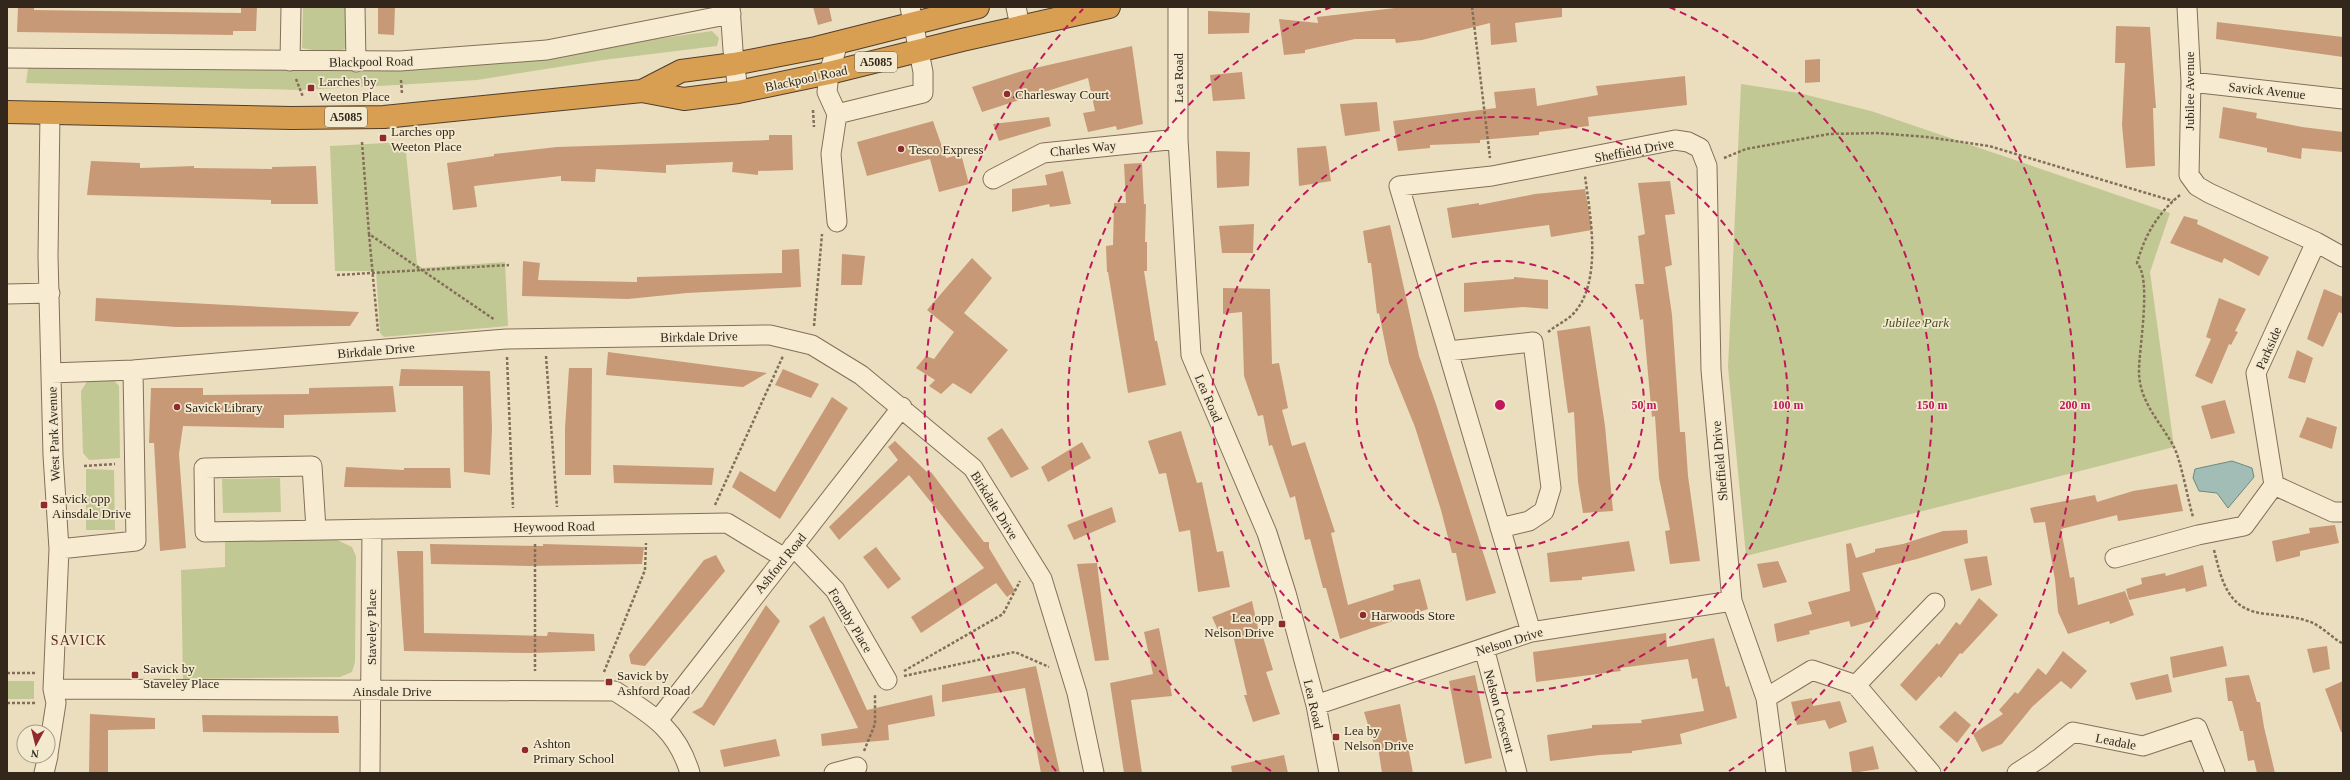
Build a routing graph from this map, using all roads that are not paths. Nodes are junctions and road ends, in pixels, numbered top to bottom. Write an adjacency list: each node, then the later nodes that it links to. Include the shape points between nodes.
1 (291, 7): 13 (street)
2 (355, 7): 14 (street)
3 (978, 7): 8 (highway, Blackpool Road / A5085)
4 (1109, 7): 9 (highway, Blackpool Road / A5085)
5 (1178, 7): 24 (street, Lea Road)
6 (2187, 7): 17 (street, Jubilee Avenue)
7 (730, 10): 14 (street, Blackpool Road, via 546,50); 15 (street)
8 (911, 16): 10 (highway, Blackpool Road / A5085); 11 (street)
9 (1018, 17): 11 (highway, Blackpool Road / A5085)
10 (838, 42): 15 (highway, Blackpool Road / A5085); 16 (street)
11 (919, 52): 16 (highway, Blackpool Road / A5085); 23 (street, via 923,93)
12 (7, 58): 13 (street, Blackpool Road)
13 (290, 61): 14 (street, Blackpool Road)
14 (356, 62)
15 (734, 64): 18 (highway, Blackpool Road / A5085, via 681,71); 19 (street)
16 (829, 73): 19 (highway, Blackpool Road / A5085); 23 (street, via 827,92)
17 (2191, 82): 20 (street, Savick Avenue); 27 (street, Jubilee Avenue, via 2193,180)
18 (642, 91): 19 (highway, Blackpool Road / A5085, via 684,99); 22 (highway, Blackpool Road / A5085, via 384,117 292,118)
19 (738, 92)
20 (2343, 98)
21 (7, 112): 22 (highway, Blackpool Road / A5085)
22 (50, 112): 29 (street, West Park Avenue)
23 (837, 114): 26 (street, via 831,154)
24 (1178, 138): 25 (street, Charles Way, via 1043,153); 52 (street, Lea Road, via 1191,355 1267,533)
25 (993, 179)
26 (837, 222)
27 (2316, 242): 28 (street); 35 (street, Parkside, via 2256,373)
28 (2343, 257)
29 (50, 293): 30 (street); 33 (street, West Park Avenue)
30 (7, 294)
31 (1448, 351): 37 (street, Sheffield Drive); 37 (street, via 1534,342 1551,488 1544,511 1529,521); 43 (street, Sheffield Drive, via 1399,186 1492,176 1675,140 1688,142 1700,148 1707,166 1711,370)
32 (133, 370): 33 (street, Birkdale Drive); 34 (street, Birkdale Drive, via 506,339 770,335 812,345 861,375); 40 (street, via 136,541)
33 (51, 373): 40 (street, West Park Avenue)
34 (902, 407): 41 (street, Ashford Road); 60 (street, Birkdale Drive, via 973,468 1042,579 1073,679)
35 (2274, 485): 36 (street, via 2333,512); 42 (street, via 2244,526)
36 (2343, 512)
37 (1500, 528): 45 (street, Sheffield Drive)
38 (316, 529): 38 (street, Heywood Road, via 206,532 204,468 312,466); 39 (street, Heywood Road)
39 (372, 529): 41 (street, Heywood Road, via 727,523); 50 (street, Staveley Place)
40 (59, 549): 49 (street, West Park Avenue)
41 (788, 551): 47 (street, Formby Place, via 835,590); 53 (street, Ashford Road)
42 (2115, 558)
43 (1732, 601): 45 (street, Nelson Drive); 51 (street, Sheffield Drive)
44 (1936, 603): 48 (street)
45 (1532, 632): 46 (street, Nelson Drive)
46 (1484, 648): 52 (street, Nelson Drive); 62 (street, Nelson Crescent)
47 (887, 680)
48 (1856, 685): 51 (street, via 1812,670); 64 (street)
49 (54, 688): 50 (street, Ainsdale Drive); 54 (street, West Park Avenue)
50 (371, 691): 53 (street, Ainsdale Drive, via 615,691); 57 (street, Staveley Place)
51 (1766, 698): 63 (street, Sheffield Drive)
52 (1316, 705): 61 (street, Lea Road)
53 (659, 719): 58 (street, Ainsdale Drive, via 684,754)
54 (51, 724)
55 (2042, 766): 65 (street, Leadale); 66 (street, Leadale, via 2073,732 2143,746 2198,728)
56 (858, 767): 59 (street)
57 (370, 773)
58 (690, 773)
59 (834, 773)
60 (1094, 773)
61 (1329, 773)
62 (1517, 773)
63 (1776, 773)
64 (1931, 773)
65 (2017, 773)
66 (2215, 773)

